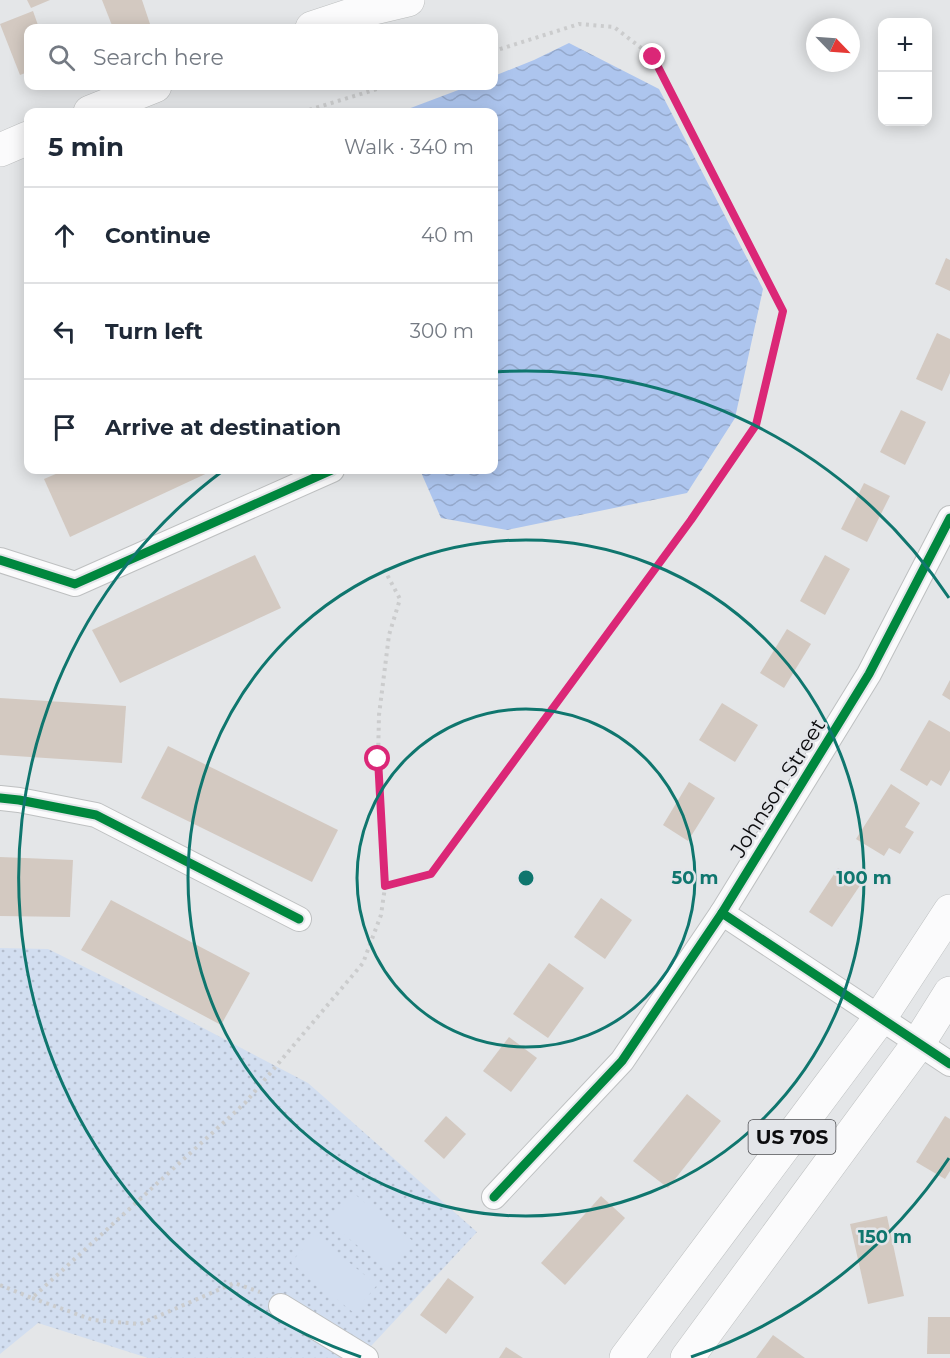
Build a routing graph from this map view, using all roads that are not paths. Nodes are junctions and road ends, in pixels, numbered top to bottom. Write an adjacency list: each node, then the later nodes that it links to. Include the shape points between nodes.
1 (408, 0): 2 (main road)
2 (324, 24)
3 (145, 90): 4 (main road)
4 (100, 108)
5 (24, 140): 6 (main road)
6 (0, 150)
7 (323, 474): 9 (street, via 75,584)
8 (950, 518): 12 (street, Johnson Street, via 869,674)
9 (0, 560)
10 (0, 798): 13 (street, via 96,815)
11 (950, 911): 15 (main road, US 70S)
12 (722, 913): 15 (street); 18 (street, Johnson Street, via 622,1061)
13 (299, 919)
14 (950, 993): 16 (main road, US 70S)
15 (880, 1018): 16 (street); 21 (main road, US 70S)
16 (918, 1044): 17 (street); 22 (main road, US 70S)
17 (950, 1064)
18 (494, 1197)
19 (281, 1306): 20 (street)
20 (366, 1358)
21 (626, 1358)
22 (687, 1358)

